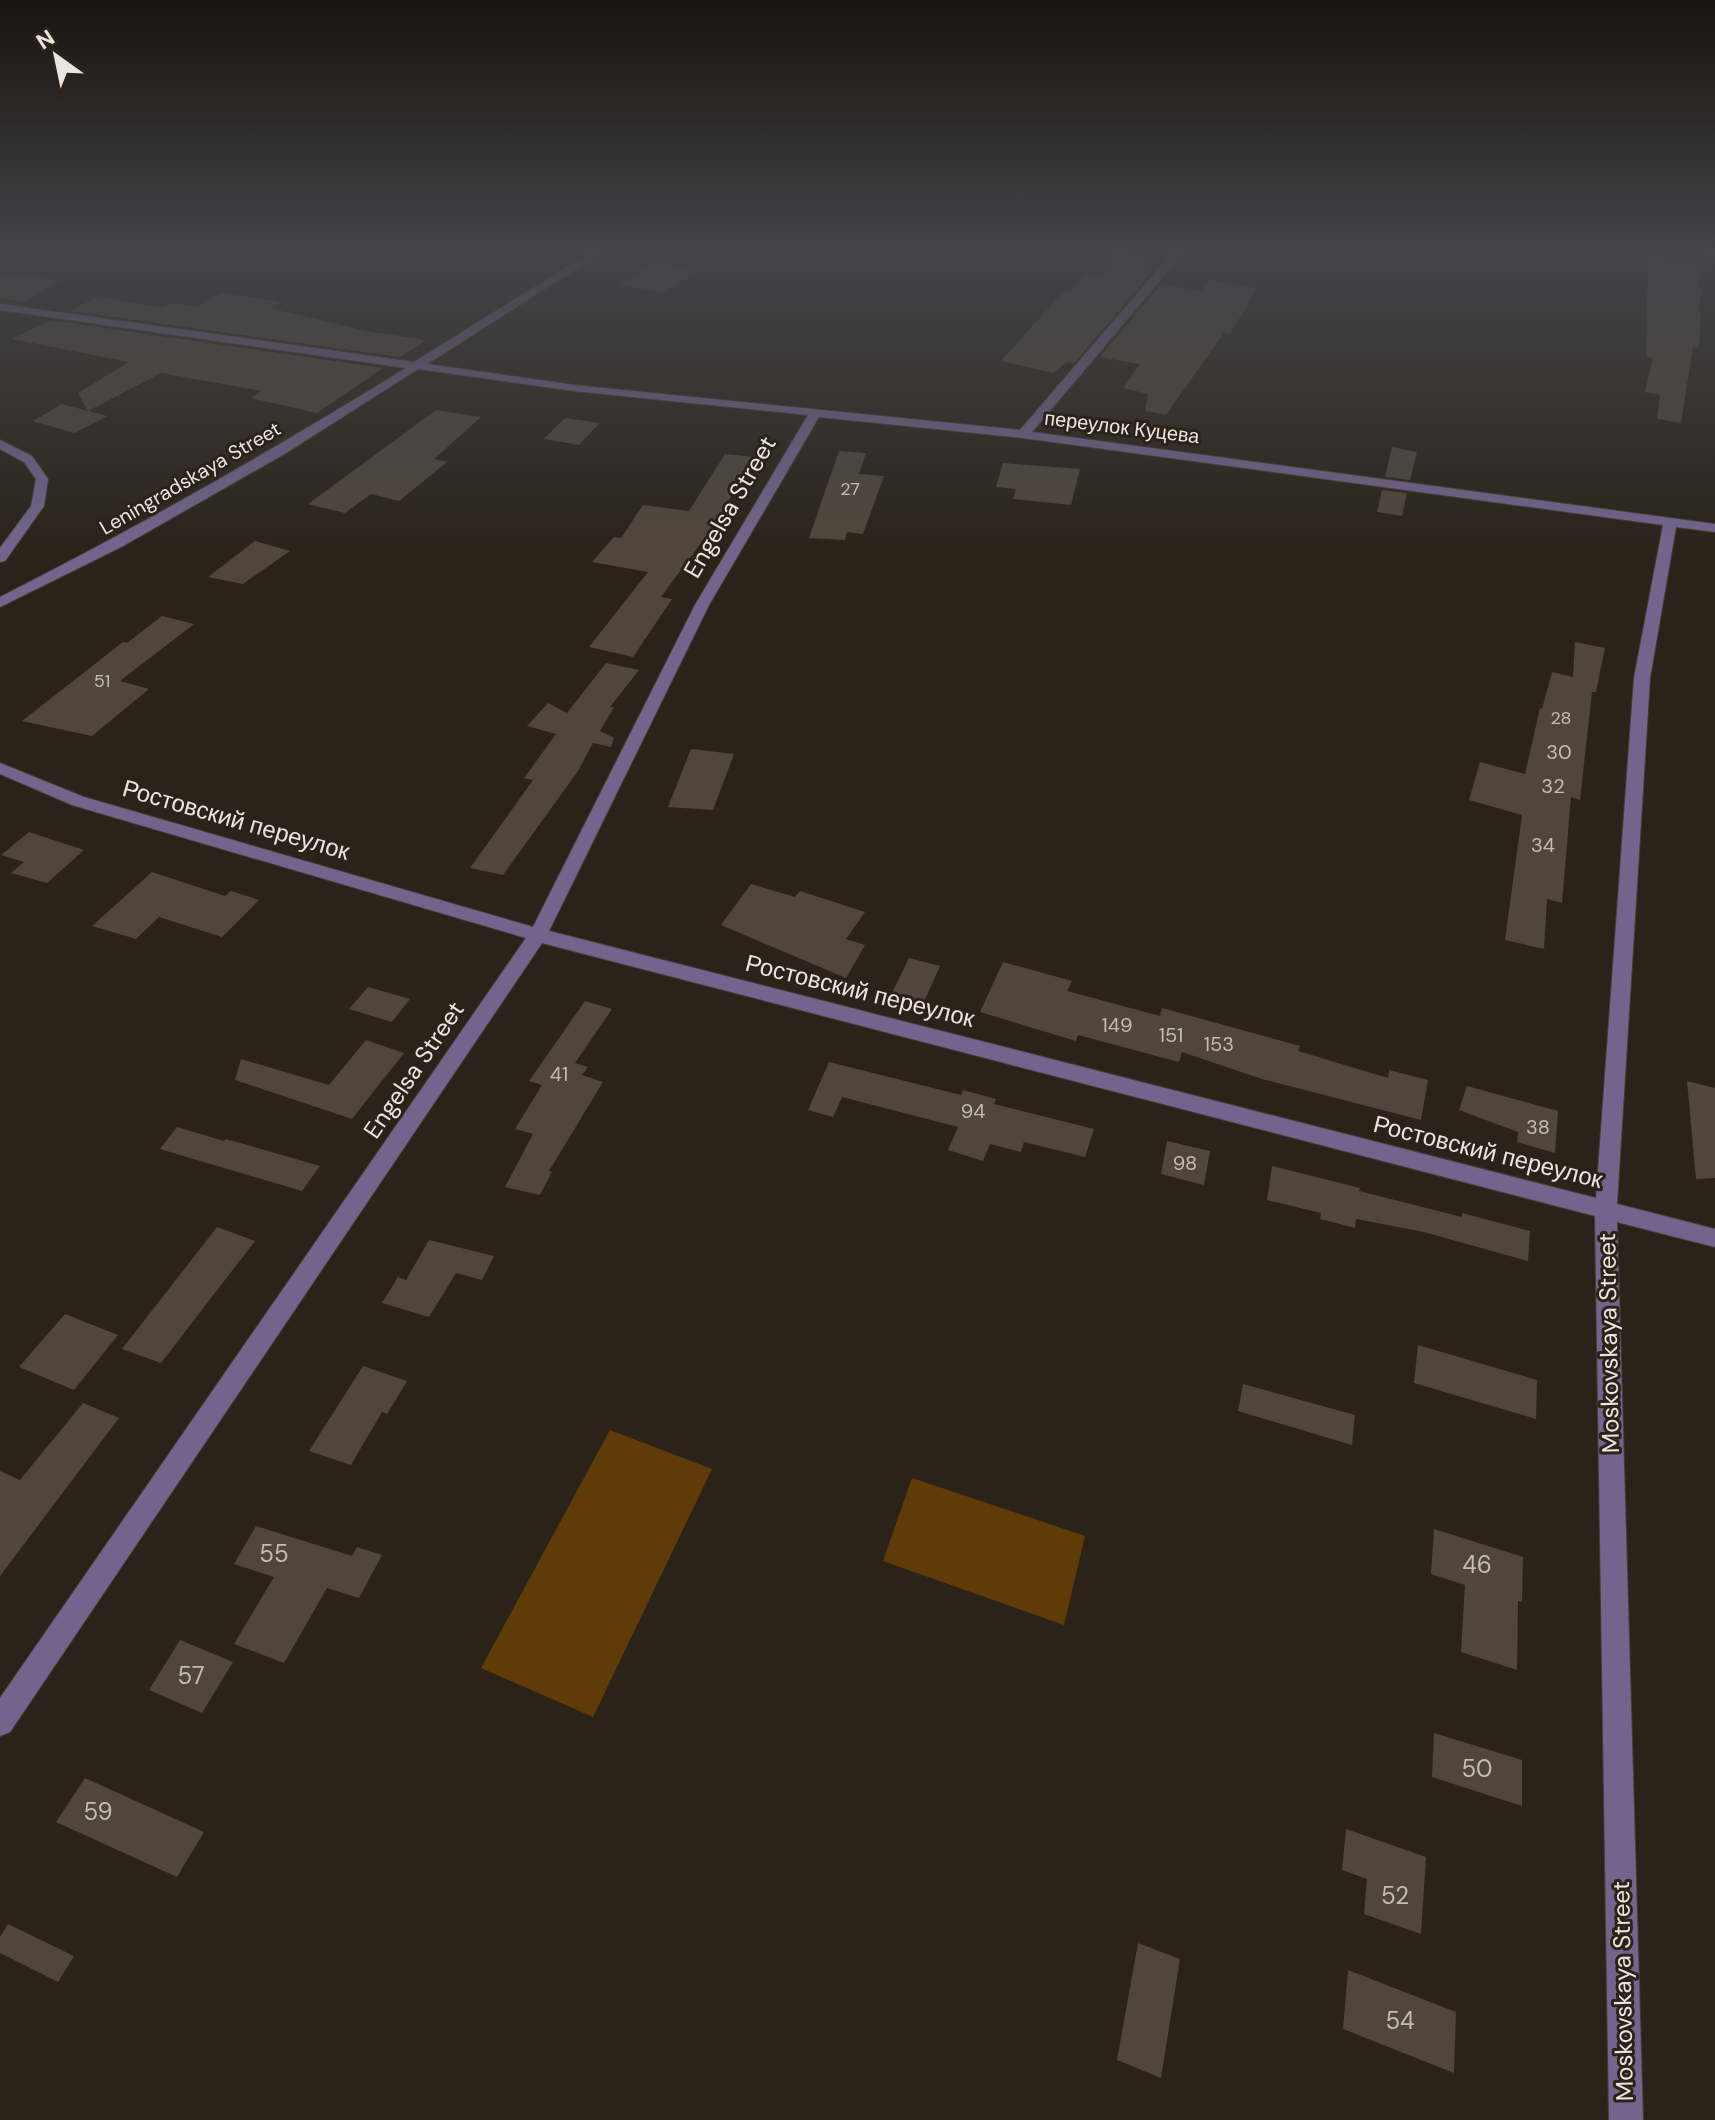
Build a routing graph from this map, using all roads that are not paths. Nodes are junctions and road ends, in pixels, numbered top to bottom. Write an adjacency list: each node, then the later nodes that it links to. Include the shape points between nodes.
1 (300, 351): 4 (street, переулок Куцева)
2 (444, 351): 4 (street, Leningradskaya Street)
3 (1094, 351): 6 (street)
4 (417, 368): 5 (street, переулок Куцева); 11 (street, Leningradskaya Street, via 118,543)
5 (815, 413): 6 (street, переулок Куцева); 13 (street, Engelsa Street, via 702,605)
6 (1023, 434): 8 (street, переулок Куцева)
7 (0, 444): 10 (street, via 28,459 42,479 37,506)
8 (1670, 521): 9 (street, переулок Куцева); 14 (street, Moskovskaya Street, via 1642,678)
9 (1715, 528)
10 (0, 558)
11 (0, 603)
12 (0, 768): 13 (street, Ростовский переулок, via 78,801)
13 (538, 935): 14 (street, Ростовский переулок); 16 (street, Engelsa Street)
14 (1606, 1210): 15 (street, Ростовский переулок); 17 (street, Moskovskaya Street)
15 (1715, 1238)
16 (0, 1722)
17 (1626, 2120)

